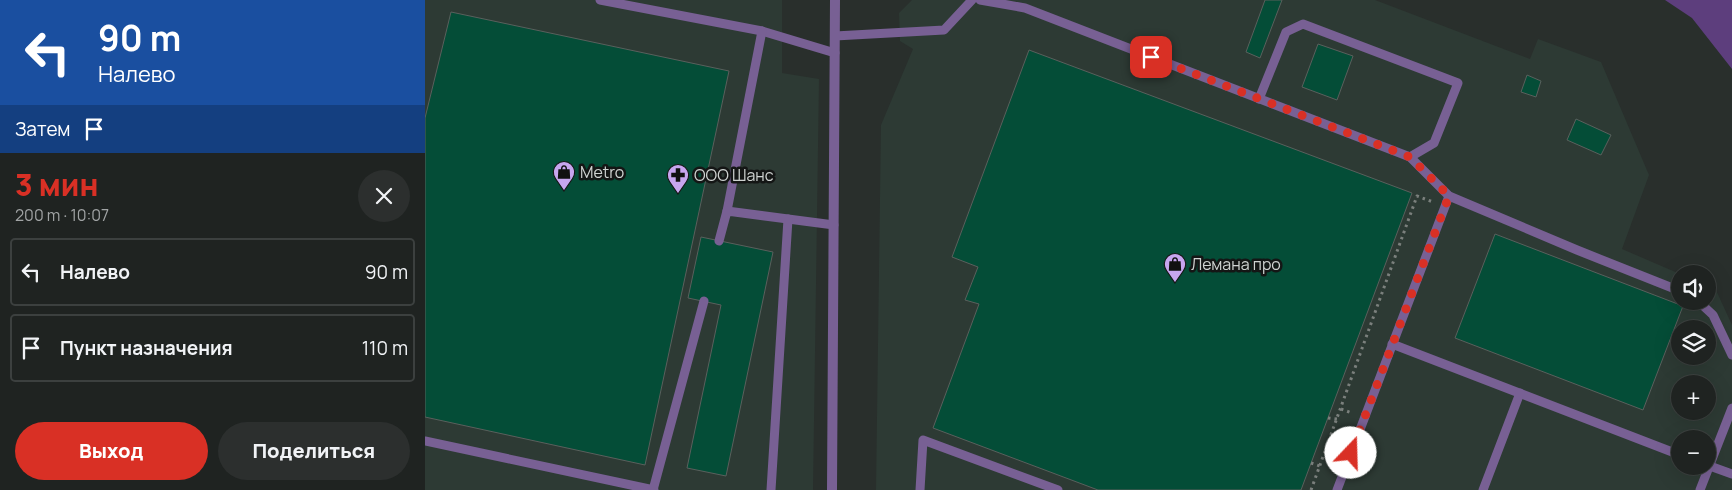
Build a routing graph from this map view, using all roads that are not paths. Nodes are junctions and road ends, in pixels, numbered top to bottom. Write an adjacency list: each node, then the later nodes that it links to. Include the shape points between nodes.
1 (600, 0): 5 (lane)
2 (835, 0): 6 (street)
3 (972, 0): 6 (lane, via 943,30)
4 (980, 0): 8 (lane, via 1025,8)
5 (761, 31): 7 (lane); 11 (lane)
6 (835, 36): 7 (street)
7 (835, 53): 13 (street)
8 (1259, 99): 9 (lane); 9 (lane, via 1285,32 1303,24 1457,83 1434,143)
9 (1410, 157): 10 (lane)
10 (1449, 196): 15 (lane); 18 (lane)
11 (727, 211): 12 (lane); 14 (lane)
12 (789, 219): 13 (lane); 29 (lane)
13 (834, 225): 30 (street)
14 (719, 241)
15 (1671, 287)
16 (704, 301): 28 (lane)
17 (1708, 310): 19 (lane)
18 (1393, 344): 20 (lane); 33 (lane)
19 (1732, 355)
20 (1520, 393): 24 (lane); 34 (lane)
21 (1732, 408): 23 (lane)
22 (425, 441): 28 (lane)
23 (1716, 446)
24 (1671, 451)
25 (1716, 468): 26 (lane)
26 (1732, 474)
27 (1705, 475): 35 (lane)
28 (653, 490)
29 (771, 490)
30 (832, 490)
31 (920, 490): 32 (lane, via 923,440)
32 (1058, 490)
33 (1337, 490)
34 (1483, 490)
35 (1700, 490)

